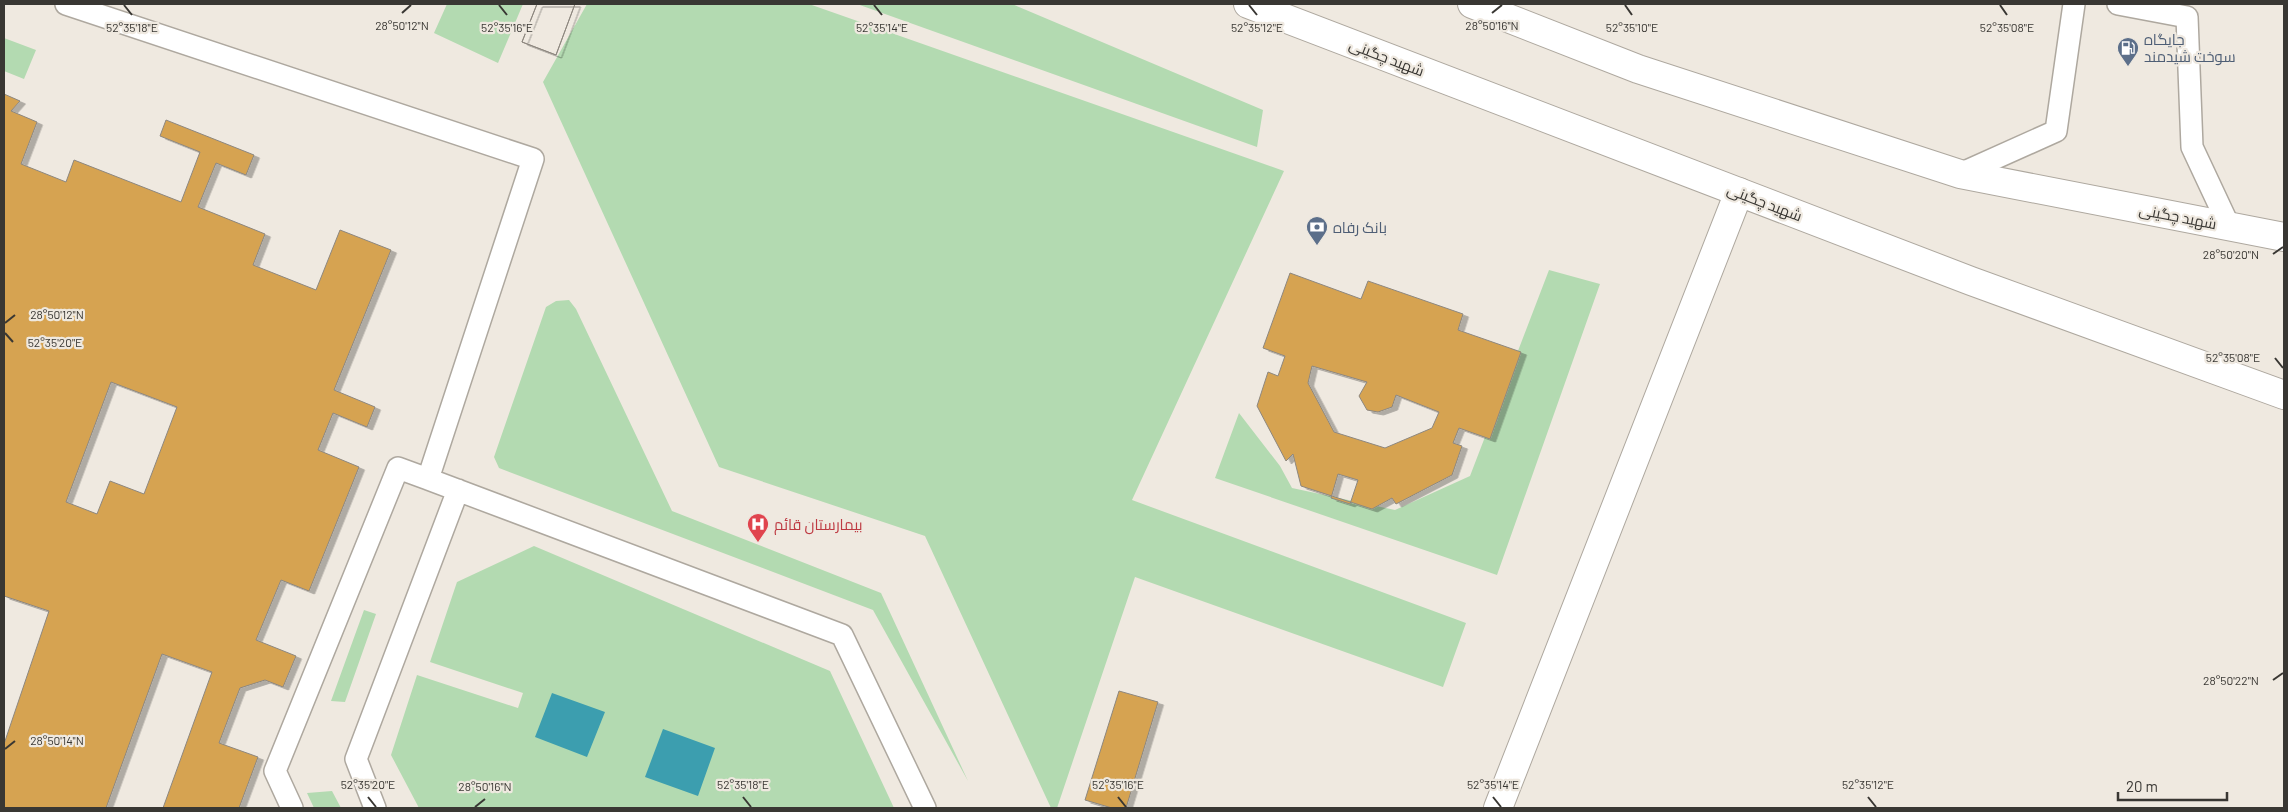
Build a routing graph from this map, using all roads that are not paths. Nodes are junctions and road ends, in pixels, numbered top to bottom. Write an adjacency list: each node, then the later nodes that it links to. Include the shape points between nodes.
1 (66, 4): 11 (lane, via 533,159)
2 (1248, 4): 7 (main road, شهید چگینی)
3 (1472, 4): 6 (main road, شهید چگینی, via 1638,69)
4 (2074, 4): 6 (lane, via 2056,132)
5 (2118, 4): 8 (lane, via 2187,17 2192,147)
6 (1960, 174): 8 (main road, شهید چگینی)
7 (1739, 192): 10 (main road, شهید چگینی, via 1970,281); 16 (main road)
8 (2229, 226): 9 (main road, شهید چگینی)
9 (2284, 237)
10 (2284, 395)
11 (428, 479): 12 (lane); 13 (lane, via 398,468 275,771)
12 (458, 490): 14 (lane, via 356,759); 15 (lane, via 842,635)
13 (292, 808)
14 (375, 808)
15 (925, 808)
16 (1498, 808)

